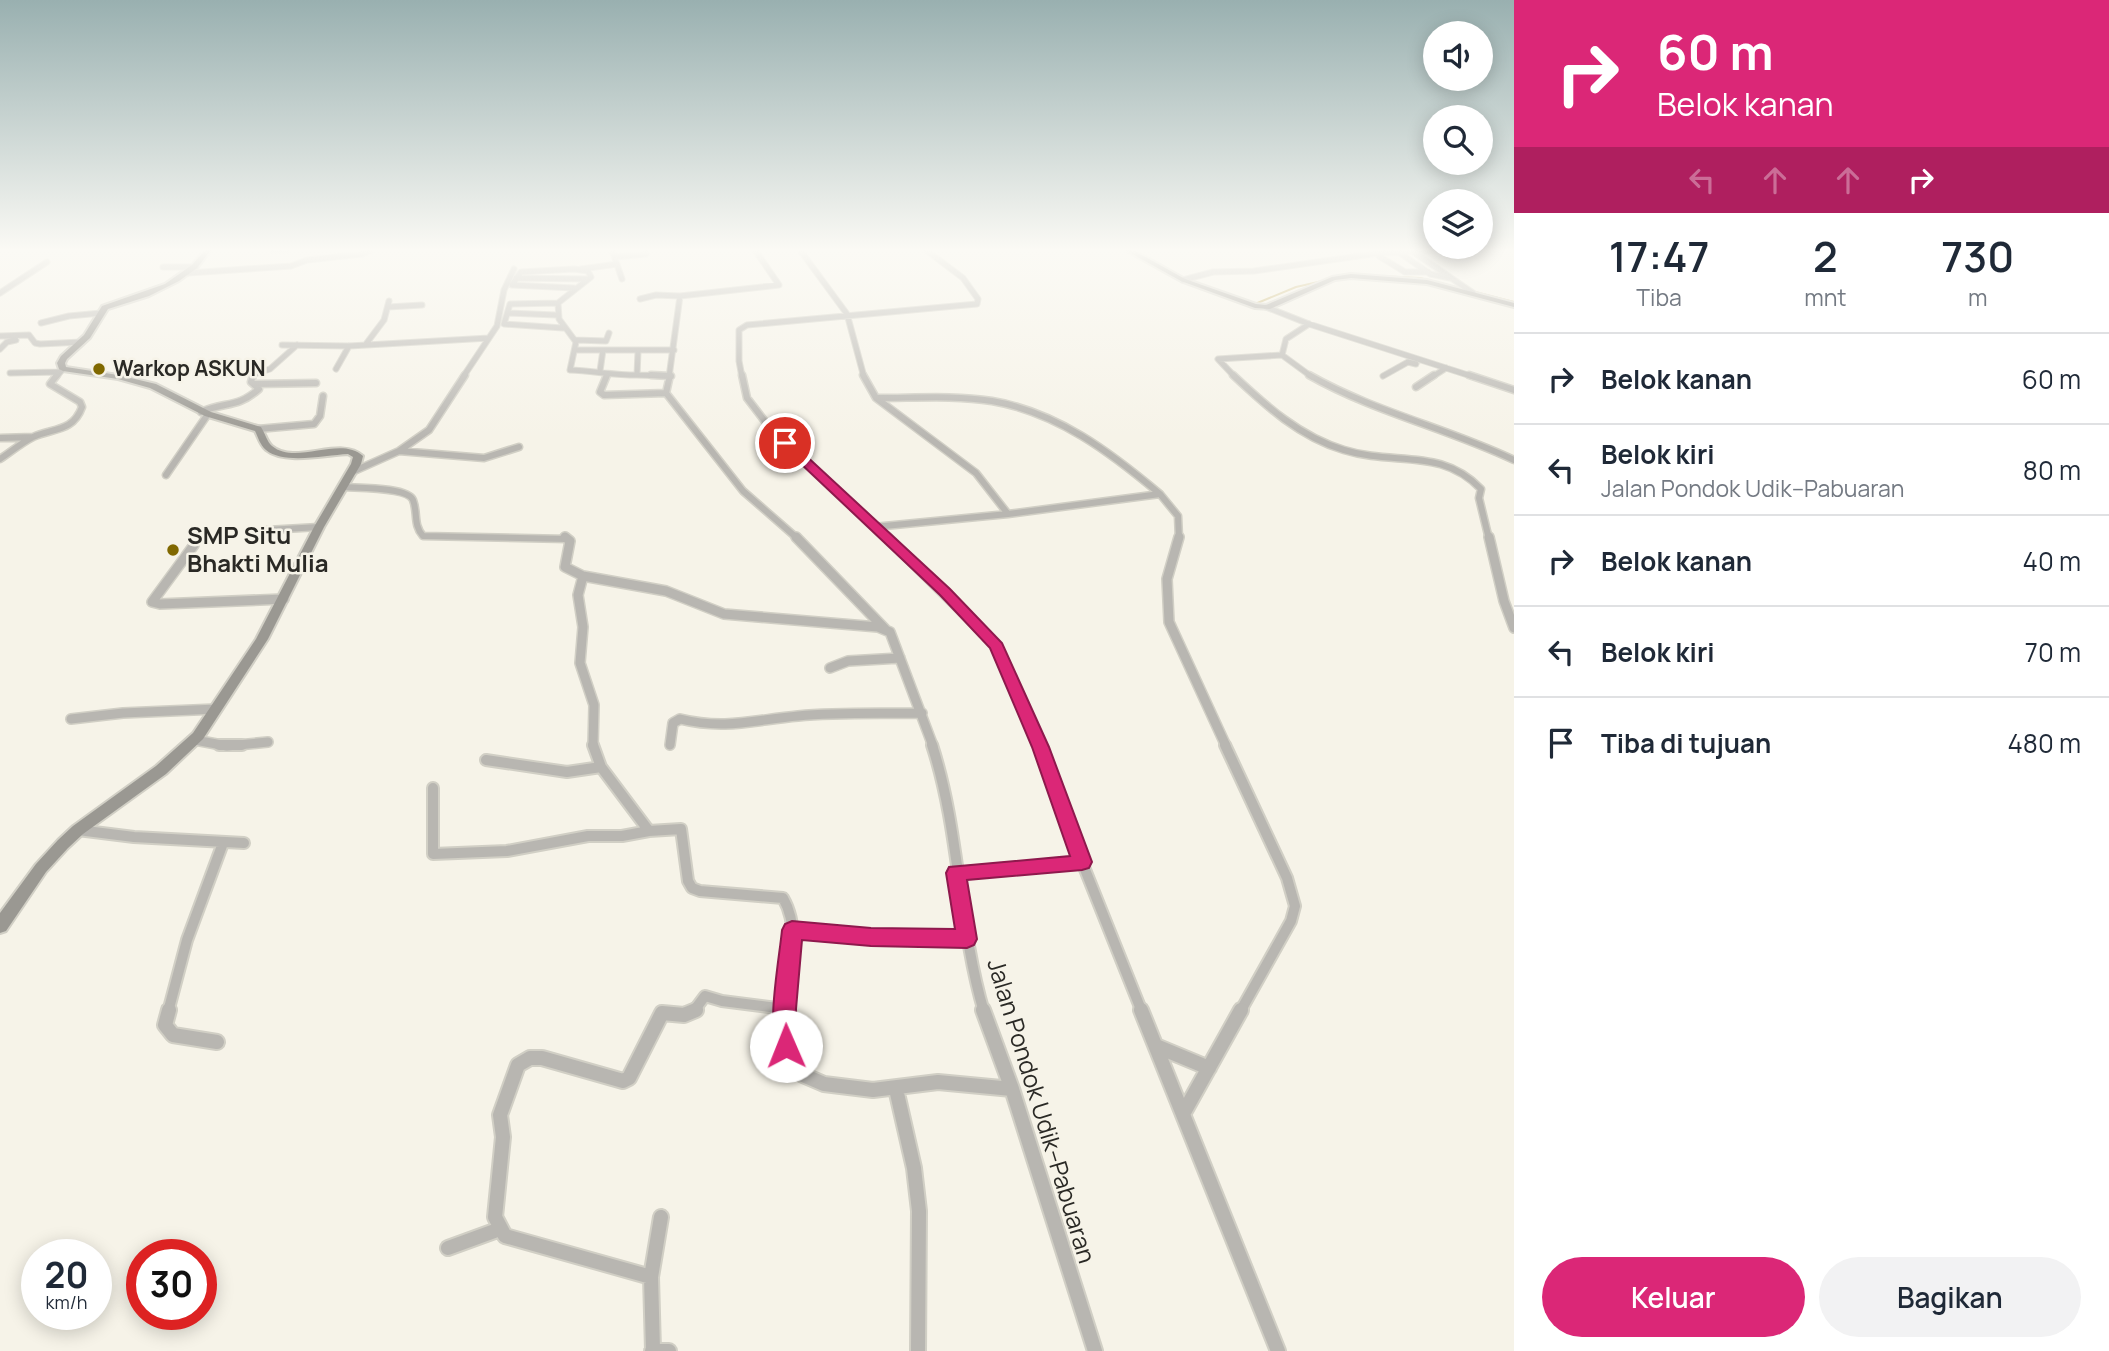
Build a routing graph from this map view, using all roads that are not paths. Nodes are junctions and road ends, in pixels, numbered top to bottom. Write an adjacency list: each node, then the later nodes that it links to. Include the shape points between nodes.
1 (99, 313): 11 (street); 19 (street)
2 (386, 313): 20 (street)
3 (501, 313): 17 (street)
4 (509, 313): 13 (street, via 506,325)
5 (510, 313): 10 (street)
6 (676, 313): 27 (street)
7 (859, 313): 9 (street)
8 (1281, 313): 12 (street)
9 (847, 314): 45 (street, via 861,371); 62 (street, via 747,325 739,330 739,361 747,398 770,428)
10 (556, 315): 13 (street)
11 (41, 323)
12 (1309, 324): 29 (street, via 1286,335); 31 (street)
13 (563, 328): 18 (street)
14 (610, 332): 18 (street, via 606,341)
15 (0, 336): 16 (street)
16 (31, 338): 19 (street, via 37,344); 24 (street, via 7,342)
17 (489, 338): 20 (street); 51 (street, via 429,430)
18 (576, 340): 25 (street)
19 (78, 342): 32 (street)
20 (366, 344): 23 (street)
21 (282, 345): 22 (street)
22 (297, 345): 23 (street); 40 (street, via 270,369 254,374 251,382)
23 (349, 346): 30 (street)
24 (0, 349)
25 (577, 350): 26 (street); 33 (street, via 570,370)
26 (603, 350): 28 (street); 33 (street)
27 (674, 350): 28 (street); 37 (street)
28 (638, 351): 36 (street)
29 (1282, 355): 55 (street, via 1314,380); 67 (street, via 1218,359 1276,415 1325,443 1381,458 1430,458 1474,479 1481,489 1479,498)
30 (336, 369)
31 (1443, 370): 38 (street, via 1408,362); 41 (street); 42 (street)
32 (56, 371): 34 (street); 46 (street, via 118,377 153,386); 48 (street, via 50,384 80,402 79,416 70,427)
33 (600, 371): 35 (street)
34 (10, 373)
35 (607, 375): 36 (street); 43 (street, via 600,392 604,395)
36 (637, 375): 37 (street)
37 (671, 376): 43 (street)
38 (1383, 376)
39 (316, 383): 40 (street)
40 (255, 384): 46 (street, via 259,389 247,400 212,407)
41 (1416, 387)
42 (1514, 390)
43 (666, 393): 68 (street, Jalan Pondok Udik–Pabuaran, via 743,491 807,547)
44 (323, 396): 47 (street, via 314,424)
45 (876, 398): 59 (street, via 968,398 1029,409 1096,445); 60 (street, via 976,473)
46 (205, 413): 47 (street); 57 (street)
47 (258, 429): 56 (street, via 265,444 277,453 355,453)
48 (34, 437): 49 (street); 53 (street)
49 (0, 438)
50 (519, 447): 51 (street, via 484,458)
51 (399, 451): 56 (street)
52 (0, 453): 53 (street)
53 (9, 453): 54 (street)
54 (0, 459)
55 (1514, 460)
56 (352, 472): 58 (street)
57 (166, 475)
58 (345, 487): 61 (street); 65 (street, via 409,494 423,536 565,537 570,541 565,567)
59 (1160, 494): 60 (street); 92 (street, via 1180,520 1165,593 1169,622 1287,878 1295,906 1292,921)
60 (1008, 514): 62 (street)
61 (319, 527): 63 (street); 66 (street)
62 (874, 527): 84 (street, via 997,646)
63 (267, 530)
64 (194, 545): 66 (street, via 152,602)
65 (583, 576): 68 (street, via 653,587 724,614); 78 (street, via 578,595 583,627 580,663 594,705 593,750)
66 (284, 599): 71 (street)
67 (1514, 628)
68 (885, 629): 69 (street, Jalan Pondok Udik–Pabuaran)
69 (900, 658): 70 (street, via 845,661); 72 (street, Jalan Pondok Udik–Pabuaran)
70 (830, 668)
71 (217, 709): 73 (street); 74 (street)
72 (922, 713): 76 (street, via 797,716 739,725 680,719 673,723); 85 (street, Jalan Pondok Udik–Pabuaran, via 945,784)
73 (71, 719)
74 (195, 740): 75 (street, via 228,746); 80 (street)
75 (268, 742)
76 (670, 745)
77 (486, 760): 78 (street, via 567,772)
78 (601, 767): 81 (street)
79 (433, 788): 81 (street, via 433,854 507,852 588,836)
80 (78, 830): 82 (street); 86 (street, via 41,868)
81 (649, 831): 87 (street, via 681,830 692,888 783,898 792,911)
82 (223, 843): 83 (street); 90 (street, via 187,940 165,1025 173,1035)
83 (244, 844)
84 (1082, 862): 85 (street); 91 (street)
85 (956, 873): 88 (street, Jalan Pondok Udik–Pabuaran)
86 (0, 926)
87 (792, 930): 88 (street); 89 (street)
88 (967, 939): 94 (street, Jalan Pondok Udik–Pabuaran, via 983,1009)
89 (785, 1009): 93 (street, via 786,1046 792,1065 802,1075 827,1086); 97 (street, via 705,996 692,1013 662,1013 629,1078 623,1081 542,1058 521,1061 500,1115 503,1137 495,1217)
90 (217, 1042)
91 (1156, 1046): 92 (street); 95 (street)
92 (1209, 1068): 95 (street)
93 (896, 1089): 94 (street, via 935,1082); 102 (street, via 919,1211)
94 (1012, 1089): 103 (street, Jalan Pondok Udik–Pabuaran)
95 (1183, 1114): 104 (street)
96 (661, 1217): 99 (street)
97 (500, 1229): 98 (street); 99 (street, via 505,1236)
98 (448, 1248)
99 (651, 1277): 100 (street)
100 (653, 1351): 101 (street)
101 (669, 1351)
102 (918, 1351)
103 (1095, 1351)
104 (1278, 1351)

